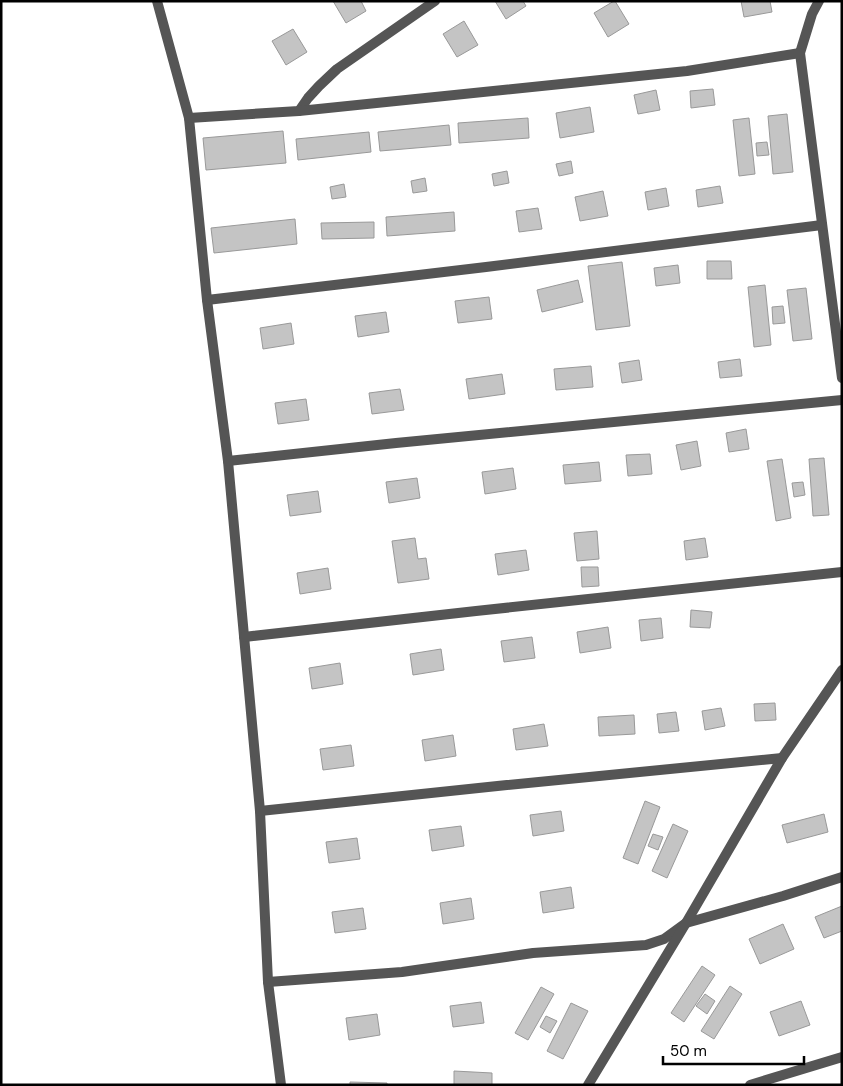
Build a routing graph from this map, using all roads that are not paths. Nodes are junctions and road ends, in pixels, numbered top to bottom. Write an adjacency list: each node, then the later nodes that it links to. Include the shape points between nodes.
1 (157, 1): 6 (lane)
2 (435, 1): 5 (lane, via 338,70 319,86)
3 (819, 1): 4 (lane)
4 (800, 53): 5 (lane, via 687,71); 7 (lane)
5 (300, 111): 6 (lane)
6 (188, 118): 8 (lane)
7 (822, 225): 8 (lane); 9 (lane)
8 (207, 300): 11 (lane)
9 (842, 378)
10 (842, 400): 11 (lane)
11 (228, 461): 13 (lane)
12 (842, 572): 13 (lane)
13 (244, 637): 16 (lane)
14 (842, 670): 15 (lane)
15 (782, 758): 16 (lane); 18 (lane)
16 (260, 811): 19 (lane)
17 (842, 877): 18 (lane)
18 (686, 923): 19 (lane, via 664,939 646,946 533,953 402,972); 22 (lane)
19 (268, 982): 21 (lane)
20 (842, 1057): 23 (lane)
21 (280, 1085)
22 (588, 1085)
23 (750, 1085)

